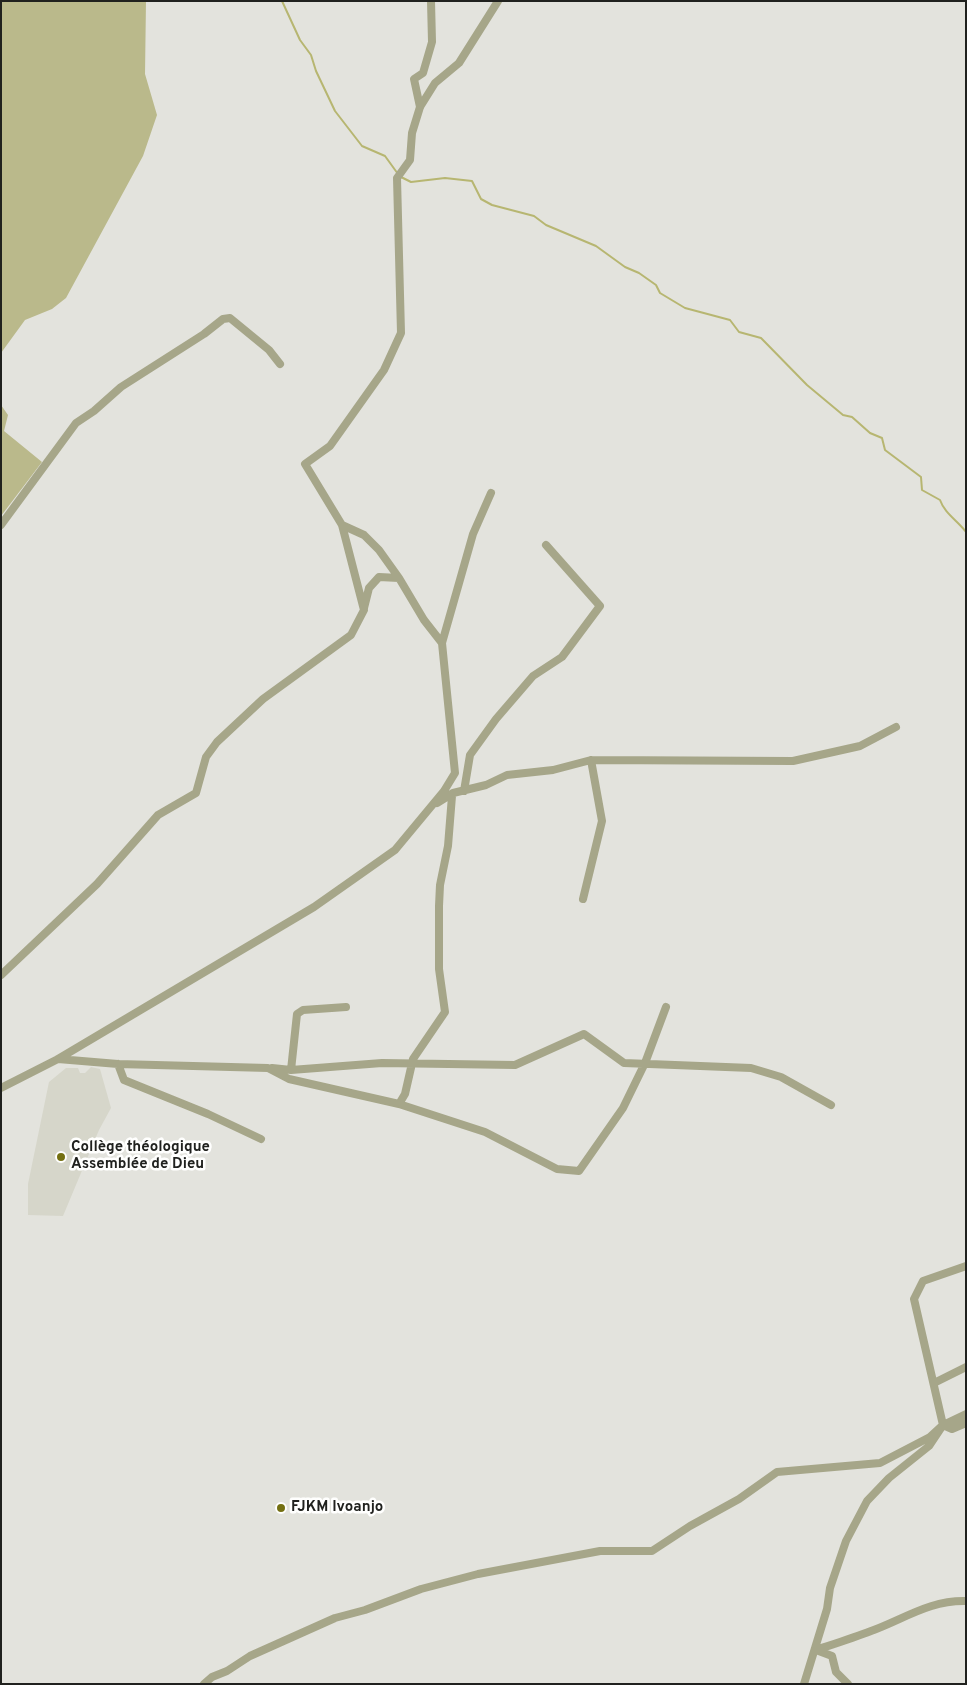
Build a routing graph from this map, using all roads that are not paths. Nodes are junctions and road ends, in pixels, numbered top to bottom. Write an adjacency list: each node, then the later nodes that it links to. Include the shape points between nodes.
1 (430, 1): 3 (street, via 432,42 423,73 414,79)
2 (498, 1): 3 (street, via 459,63 435,83)
3 (420, 107): 7 (street, via 412,133 410,160 400,175 402,333 384,370 330,446 305,464)
4 (280, 364): 6 (street, via 269,350 230,318 223,318 204,334 121,387 76,423)
5 (491, 493): 11 (street, via 473,534)
6 (1, 525)
7 (342, 525): 9 (street, via 364,535); 10 (street)
8 (546, 546): 14 (street, via 600,606 562,657 533,676 496,719 470,755)
9 (399, 578): 10 (street, via 379,577 369,588); 11 (street)
10 (364, 610): 18 (street, via 351,635 263,698 217,742 206,758 196,793 158,815 98,884)
11 (442, 643): 16 (street, via 455,772)
12 (896, 727): 13 (street, via 860,746 793,760)
13 (591, 760): 14 (street, via 553,770 507,775); 17 (street, via 602,821)
14 (464, 791): 15 (street)
15 (452, 796): 16 (street); 24 (street, via 439,906 439,969 444,1012)
16 (432, 805): 21 (street, via 395,850 314,907)
17 (583, 899)
18 (1, 975)
19 (346, 1007): 26 (street, via 303,1010 297,1014)
20 (666, 1007): 22 (street)
21 (58, 1059): 23 (street); 27 (street)
22 (645, 1063): 24 (street, via 624,1063 584,1034 515,1065); 28 (street, via 623,1108 579,1171 557,1169 485,1132); 29 (street, via 751,1068 781,1077)
23 (118, 1064): 25 (street); 30 (street, via 124,1080)
24 (413, 1064): 26 (street, via 382,1063); 28 (street)
25 (268, 1068): 26 (street); 28 (street, via 289,1079)
26 (291, 1070)
27 (1, 1088)
28 (399, 1104)
29 (831, 1105)
30 (261, 1139)
31 (966, 1266): 33 (street, via 923,1281 914,1298)
32 (966, 1366): 33 (street)
33 (934, 1384): 36 (street)
34 (966, 1414): 36 (street)
35 (966, 1424): 36 (street, via 952,1429)
36 (943, 1425): 38 (street, via 929,1446 889,1478 867,1501 846,1541 830,1588); 39 (street, via 930,1437 880,1462 777,1472 739,1499 652,1551 600,1551 420,1588 335,1618 250,1656)
37 (966, 1601): 38 (street, via 948,1600 919,1609 872,1631)
38 (816, 1650): 40 (street); 41 (street, via 832,1656 836,1672)
39 (204, 1684)
40 (804, 1684)
41 (848, 1684)

